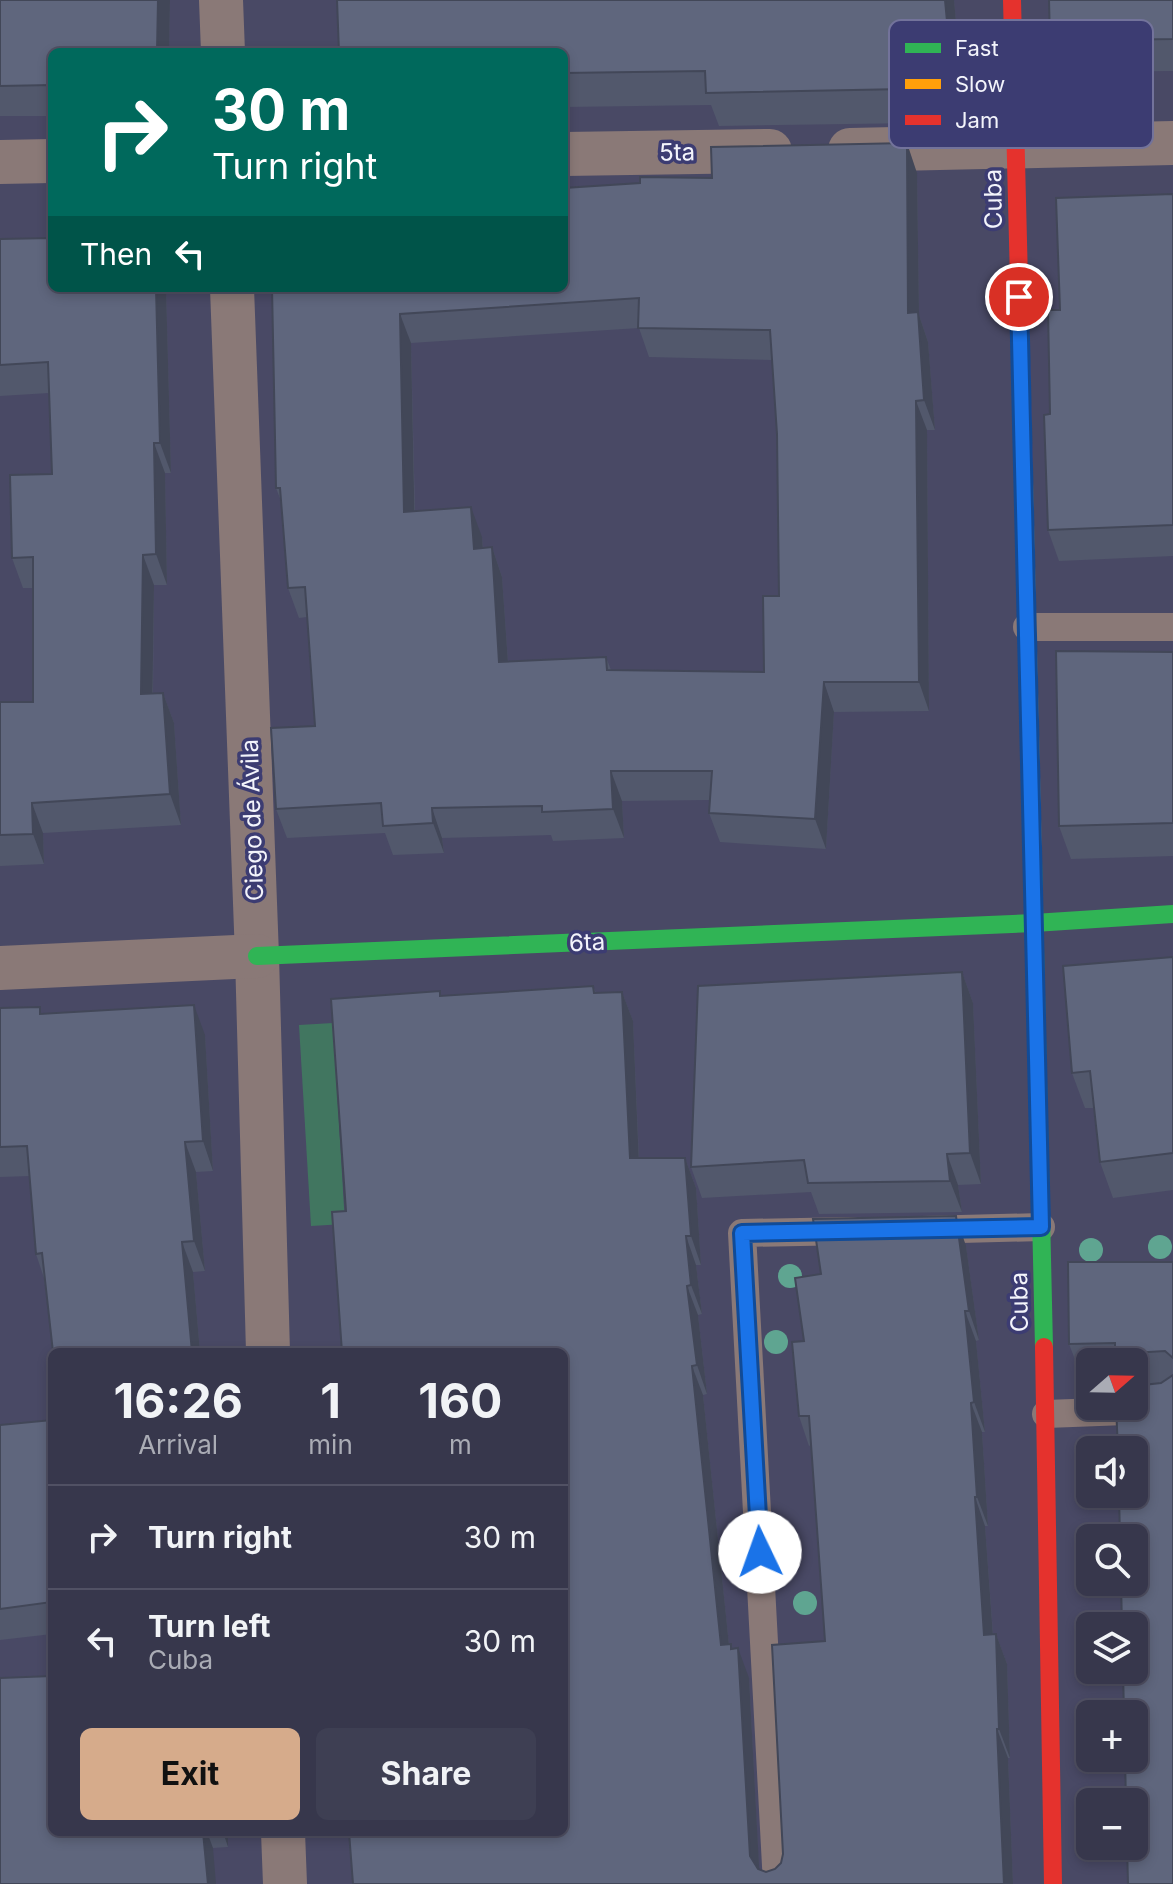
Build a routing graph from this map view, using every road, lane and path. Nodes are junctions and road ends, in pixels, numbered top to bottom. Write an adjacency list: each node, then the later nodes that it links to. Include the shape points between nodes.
1 (221, 0): 4 (street)
2 (1012, 0): 3 (street, Cuba)
3 (1012, 20)
4 (223, 48)
5 (1173, 143): 6 (street, 5ta)
6 (1153, 144)
7 (951, 148): 9 (street, 5ta)
8 (1015, 148): 13 (street, Cuba)
9 (568, 154)
10 (48, 161): 11 (street)
11 (0, 162)
12 (232, 292): 17 (street, Ciego de Ávila)
13 (1027, 627): 14 (lane); 16 (street, Cuba)
14 (1173, 627)
15 (1173, 914): 16 (street, 6ta)
16 (1034, 923): 17 (street, 6ta); 19 (street, Cuba)
17 (257, 956): 18 (street, 6ta); 20 (street, Ciego de Ávila)
18 (0, 968)
19 (1041, 1227): 22 (street, Cuba); 25 (lane, via 742,1233)
20 (268, 1348)
21 (1173, 1406): 22 (lane)
22 (1046, 1414): 26 (street, Cuba)
23 (283, 1836): 24 (street)
24 (285, 1884)
25 (777, 1884)
26 (1053, 1884)

